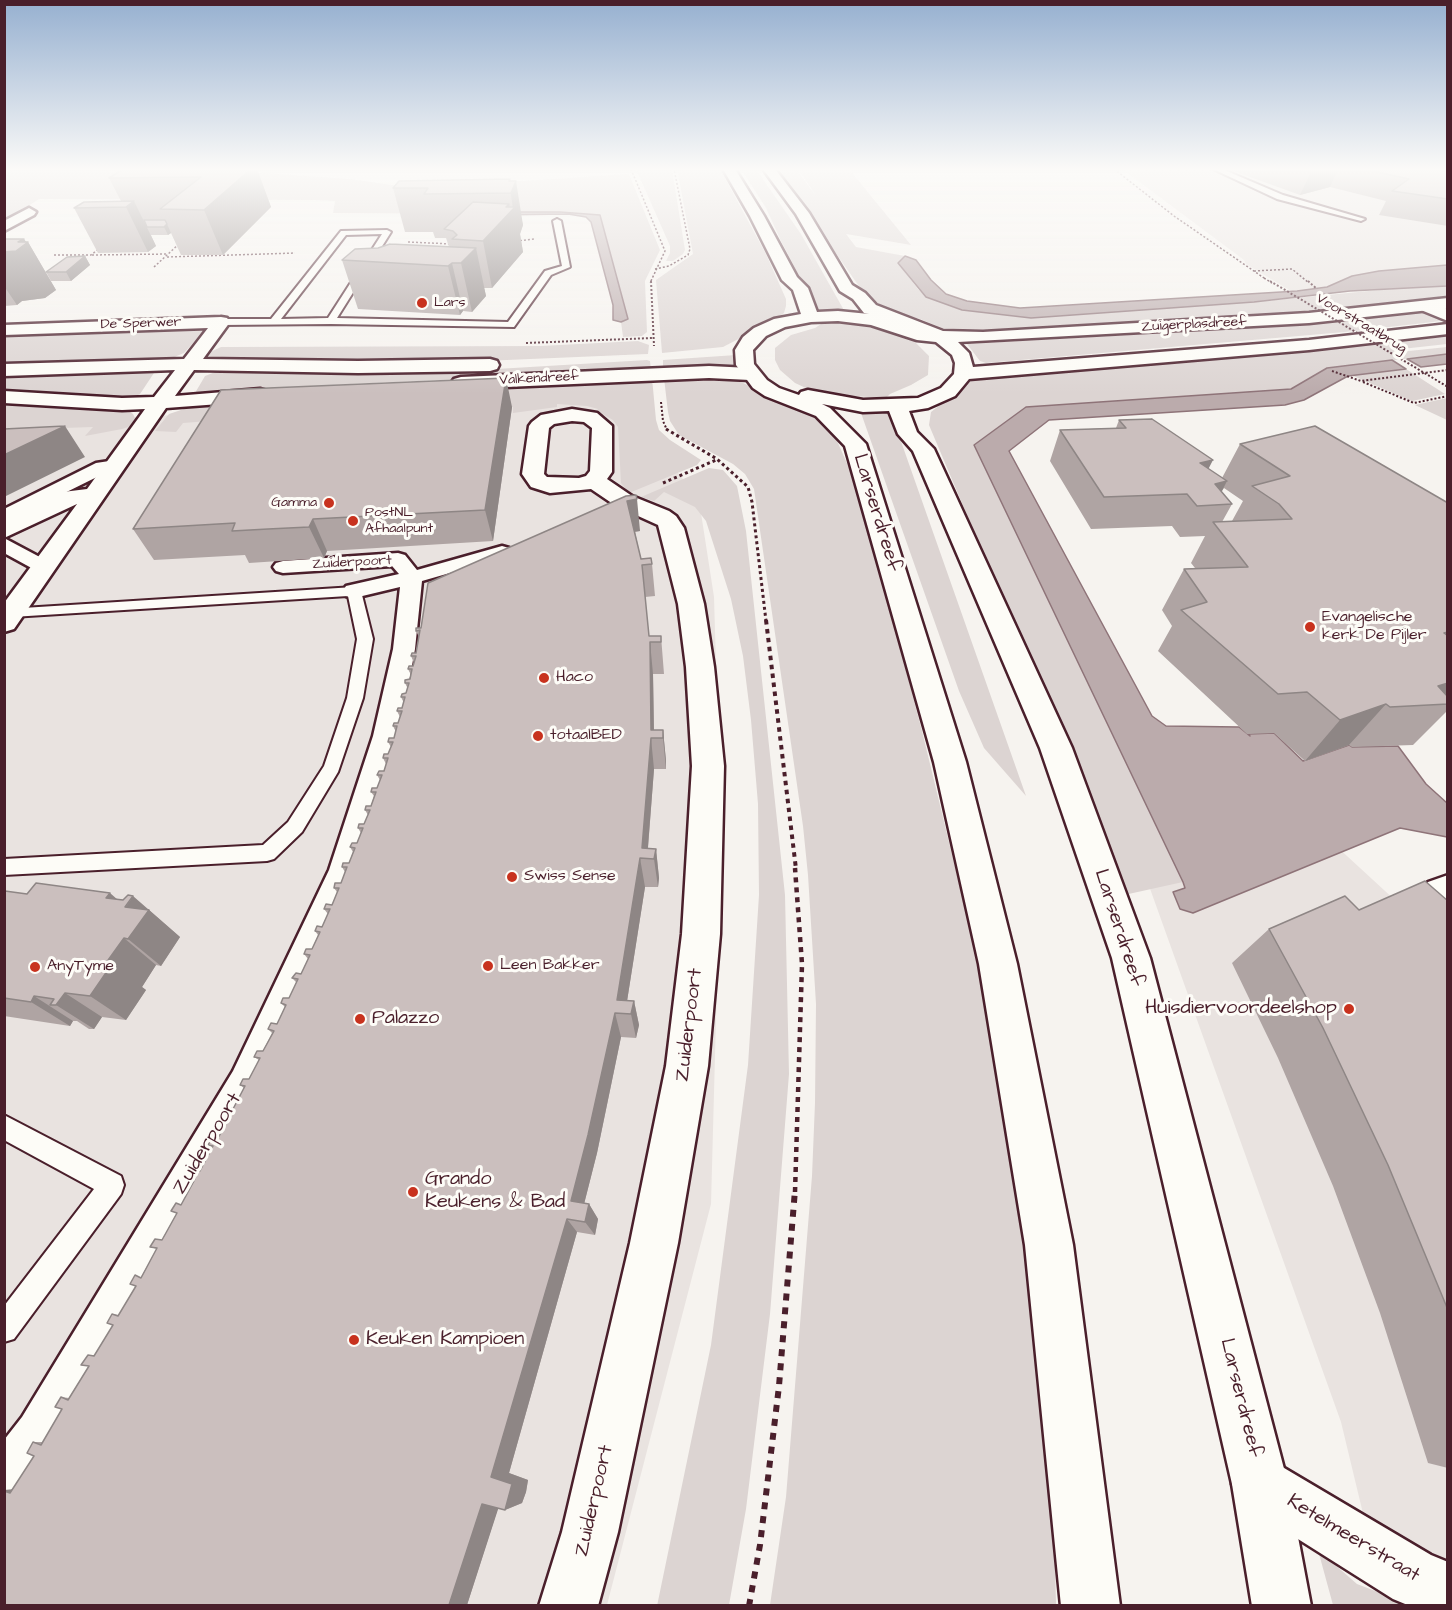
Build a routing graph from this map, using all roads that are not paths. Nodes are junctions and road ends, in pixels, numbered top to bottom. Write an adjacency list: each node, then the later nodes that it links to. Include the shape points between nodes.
1 (335, 244): 13 (lane)
2 (380, 244): 14 (lane)
3 (561, 244): 14 (lane, via 566,267 548,273 511,325)
4 (772, 244): 6 (main road)
5 (820, 244): 10 (main road, via 846,288 845,297 854,311)
6 (790, 280): 9 (main road, via 800,288); 12 (main road, via 786,287 794,305)
7 (1448, 303): 8 (main road, Zuigerplasdreef)
8 (1427, 306): 11 (main road); 18 (main road, Zuigerplasdreef, via 1298,319 983,337)
9 (811, 316): 10 (main road); 12 (main road); 25 (main road, via 762,345)
10 (871, 316): 18 (main road)
11 (1448, 316)
12 (792, 320): 19 (main road, via 760,332)
13 (274, 321): 14 (lane); 15 (lane)
14 (331, 321)
15 (222, 322): 17 (main road, De Sperwer); 22 (main road)
16 (1448, 329): 26 (main road, Zuigerplasdreef, via 1309,345)
17 (4, 330)
18 (932, 336): 26 (main road, via 960,353); 32 (main road, via 948,363 948,372 934,386 905,401)
19 (744, 350): 20 (main road); 25 (main road, via 743,358)
20 (722, 352)
21 (678, 356): 23 (main road, Valkendreef)
22 (188, 366): 23 (main road, Valkendreef); 24 (main road, Valkendreef); 30 (main road)
23 (657, 366): 25 (main road, Valkendreef); 27 (main road, Valkendreef)
24 (4, 370)
25 (758, 374): 31 (main road, via 789,389); 33 (main road, Larserdreef, via 772,392 824,411)
26 (963, 374): 32 (main road, via 948,392)
27 (426, 385)
28 (274, 393): 30 (main road)
29 (4, 397): 30 (main road, via 122,405)
30 (160, 403): 34 (main road)
31 (846, 405): 32 (main road); 33 (main road, Larserdreef, via 859,431)
32 (911, 405): 52 (main road, Larserdreef, via 899,411 908,434 923,449 1056,748 1131,958)
33 (855, 444): 55 (main road, Larserdreef, via 950,762 998,964 1049,1245)
34 (116, 465): 36 (main road); 37 (street, via 102,467)
35 (594, 481): 54 (main road, Zuiderpoort, via 624,501 661,516 672,528 691,604 708,766 701,934 687,1066 654,1244 590,1532)
36 (95, 496): 38 (main road, via 71,497); 41 (main road)
37 (4, 517)
38 (4, 531)
39 (4, 543): 41 (street)
40 (502, 552): 43 (street, Zuiderpoort)
41 (44, 567): 45 (main road)
42 (283, 567): 43 (street, Zuiderpoort, via 398,559)
43 (412, 578): 44 (street, Zuiderpoort); 51 (street, Zuiderpoort, via 404,649 386,736 344,870 245,1083 37,1432)
44 (354, 591): 45 (lane); 46 (lane, via 365,639 355,698 332,767 295,827 267,853)
45 (8, 617)
46 (4, 867)
47 (1448, 890): 48 (main road, via 1441,893 1443,916)
48 (1448, 920)
49 (4, 1127): 50 (lane, via 112,1185)
50 (4, 1329)
51 (4, 1479)
52 (1260, 1484): 53 (main road, Ketelmeerstraat, via 1414,1578); 56 (main road, Larserdreef)
53 (1448, 1591)
54 (568, 1605)
55 (1090, 1605)
56 (1282, 1605)

